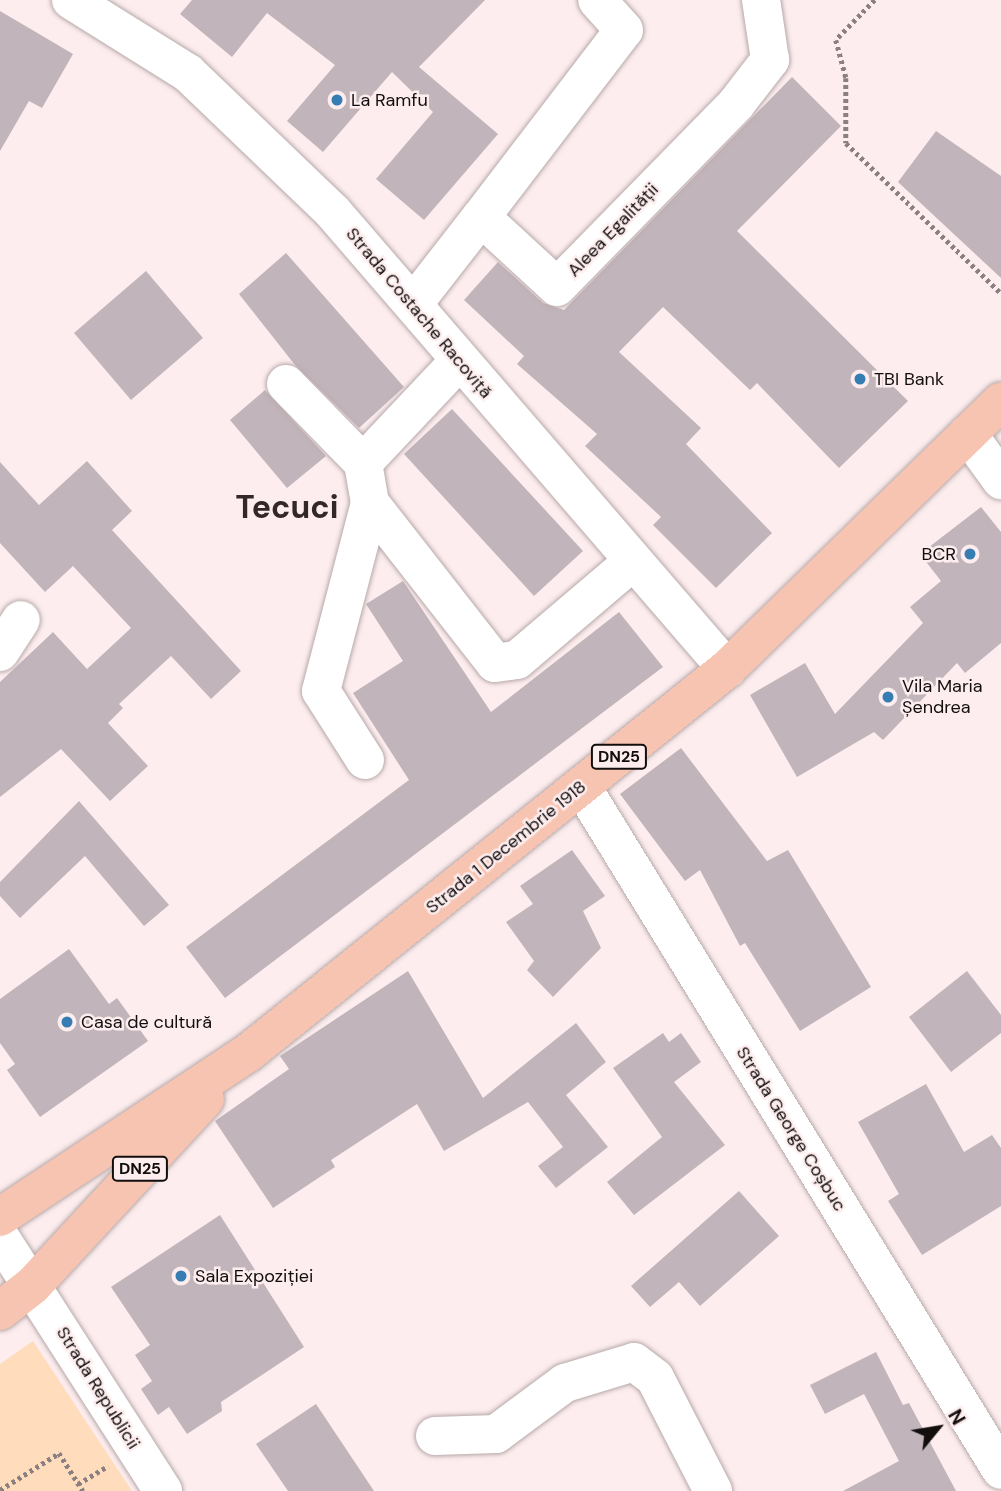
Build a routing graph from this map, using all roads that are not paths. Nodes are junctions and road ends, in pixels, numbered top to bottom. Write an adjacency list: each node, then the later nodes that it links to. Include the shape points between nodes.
1 (71, 0): 5 (street, Strada Costache Racoviță, via 188,73 249,127)
2 (597, 0): 4 (street, via 624,30)
3 (761, 0): 4 (street, Aleea Egalității, via 770,60 736,104 557,287)
4 (481, 217): 5 (street)
5 (414, 303): 6 (street, Strada Costache Racoviță)
6 (460, 360): 10 (street); 13 (street, Strada Costache Racoviță)
7 (286, 384): 10 (street)
8 (1001, 402): 9 (main road, Strada 1 Decembrie 1918 / DN25)
9 (968, 434): 11 (street); 16 (main road, Strada 1 Decembrie 1918 / DN25)
10 (363, 463): 12 (street)
11 (1001, 480)
12 (370, 503): 13 (street, via 495,663 517,660); 17 (street, via 321,691)
13 (632, 562): 16 (street, Strada Costache Racoviță)
14 (21, 620): 15 (street)
15 (0, 652)
16 (727, 670): 18 (main road, Strada 1 Decembrie 1918 / DN25)
17 (365, 760)
18 (582, 787): 19 (main road, Strada 1 Decembrie 1918 / DN25); 25 (street, Strada George Coșbuc)
19 (248, 1053): 20 (main road, Strada 1 Decembrie 1918 / DN25); 22 (main road, Strada 1 Decembrie 1918 / DN25)
20 (0, 1217)
21 (0, 1237): 22 (street, Strada Republicii)
22 (33, 1285): 23 (main road, Strada 1 Decembrie 1918 / DN25); 26 (street, Strada Republicii)
23 (0, 1311)
24 (435, 1436): 27 (street, via 496,1434 565,1383 634,1362 655,1378)
25 (1001, 1470)
26 (163, 1491)
27 (713, 1491)

